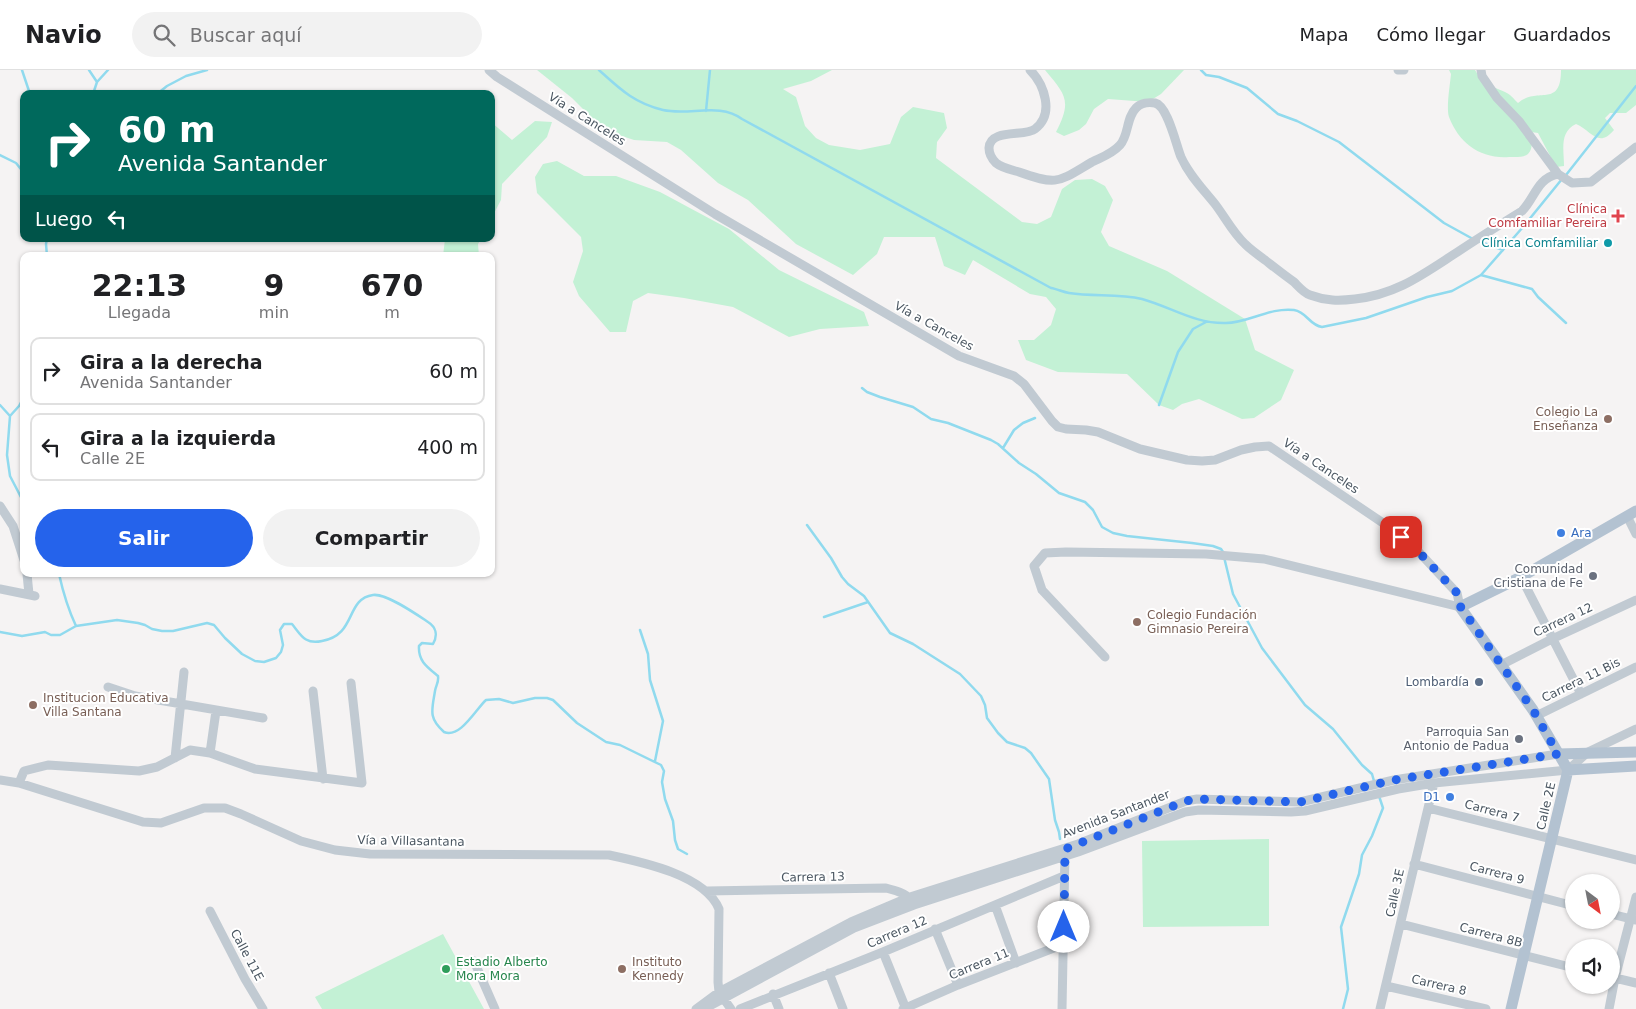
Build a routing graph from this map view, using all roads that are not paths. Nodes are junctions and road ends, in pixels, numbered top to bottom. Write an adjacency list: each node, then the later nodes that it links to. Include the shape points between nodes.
1 (489, 70): 16 (street, Vía a Canceles, via 714,214 959,356 1014,376 1058,427 1098,432 1140,449 1186,460 1215,460 1241,450 1269,446 1416,549 1457,593)
2 (1030, 70): 7 (street, via 1044,92 1046,105 1042,121 1029,132 1002,134 994,138 989,149 996,163 1042,180 1060,180 1122,144 1137,106 1148,102 1159,104 1164,108 1186,167 1244,244 1307,294 1328,301 1388,293 1413,280 1522,211 1542,181)
3 (1398, 70): 4 (street)
4 (1404, 70)
5 (1481, 70): 7 (street, via 1497,98 1520,121)
6 (1636, 147): 7 (street, via 1591,182 1572,183)
7 (1558, 174)
8 (0, 506): 11 (street, via 13,526)
9 (1632, 514): 10 (street); 13 (main road)
10 (1636, 534)
11 (20, 548)
12 (28, 577): 14 (street, via 32,595)
13 (1520, 577): 16 (main road); 17 (street)
14 (0, 589)
15 (1636, 600): 17 (street, Carrera 12)
16 (1460, 606): 18 (street, via 1264,559 1206,554 1045,553 1034,566 1042,590); 19 (main road, Calle 2E)
17 (1552, 639): 19 (street, Carrera 12); 25 (street)
18 (1105, 657)
19 (1501, 665): 28 (main road, Calle 2E)
20 (1636, 667): 25 (street, Carrera 11 Bis)
21 (184, 672): 26 (street)
22 (351, 683): 38 (street, via 362,783)
23 (108, 686): 26 (street, via 134,696)
24 (313, 691): 38 (street)
25 (1581, 694): 28 (street, Carrera 11 Bis)
26 (181, 704): 27 (street); 35 (street)
27 (216, 711): 29 (street); 33 (street)
28 (1536, 716): 34 (main road, Calle 2E)
29 (263, 718)
30 (1636, 729): 31 (street)
31 (1588, 752): 32 (main road, Avenida Santander); 34 (main road, Avenida Santander); 37 (street)
32 (1636, 752)
33 (210, 753): 35 (street, via 190,750); 38 (street, via 254,769)
34 (1558, 754): 37 (main road, Calle 2E); 44 (street, Avenida Santander, via 1394,780 1300,802 1186,801)
35 (175, 758): 40 (street, via 139,771 48,765 24,771)
36 (1636, 766): 37 (main road, Avenida Santander)
37 (1568, 770): 41 (street, Avenida Santander); 43 (main road, Calle 2E)
38 (323, 778)
39 (0, 780): 40 (street, Vía a Villasantana)
40 (19, 783): 48 (street, Vía a Villasantana, via 143,822 161,823 204,808 225,808 301,841 334,850 370,854 609,856 647,863)
41 (1434, 783): 42 (street, Calle 3E); 44 (street, Avenida Santander, via 1305,811 1185,812)
42 (1428, 808): 43 (street, Carrera 7); 46 (street, Calle 3E)
43 (1552, 840): 45 (street, Carrera 7); 49 (main road, Calle 2E)
44 (1065, 853): 47 (street); 51 (street, Avenida Santander)
45 (1636, 860)
46 (1414, 864): 49 (street, Carrera 9); 57 (street, Calle 3E)
47 (1064, 876): 52 (street, Carrera 12); 59 (street)
48 (707, 891): 51 (street, Carrera 13, via 886,888); 73 (street, via 719,909)
49 (1537, 897): 53 (street, Carrera 9); 61 (main road, Calle 2E)
50 (1636, 897): 56 (street)
51 (912, 901): 73 (street, Avenida Santander)
52 (995, 904): 58 (street, Carrera 12); 64 (street)
53 (1565, 904)
54 (210, 911): 74 (street, Calle 11E)
55 (1620, 916): 56 (street)
56 (1634, 920): 62 (street)
57 (1401, 924): 61 (street, Carrera 8B); 70 (street, Calle 3E)
58 (935, 929): 60 (street, Carrera 12); 69 (street)
59 (1064, 944): 64 (street, Carrera 11); 83 (street)
60 (883, 952): 66 (street, Carrera 12); 82 (street)
61 (1522, 956): 65 (street, Carrera 8B); 86 (main road, Calle 2E)
62 (1620, 959)
63 (474, 961): 75 (street)
64 (1016, 963): 69 (street, Carrera 11)
65 (1565, 966)
66 (829, 973): 71 (street, Carrera 12); 81 (street)
67 (1620, 980): 68 (street)
68 (1636, 983)
69 (958, 985): 82 (street, Carrera 11)
70 (1386, 986): 84 (street, Calle 3E); 85 (street, Carrera 8)
71 (773, 994): 79 (street, Carrera 12); 80 (street)
72 (1611, 994): 87 (street)
73 (721, 995): 76 (street, Avenida Santander); 77 (street, Avenida Santander); 78 (street)
74 (263, 1009)
75 (495, 1009)
76 (696, 1009)
77 (704, 1009)
78 (731, 1009)
79 (740, 1009)
80 (779, 1009)
81 (843, 1009)
82 (905, 1009)
83 (1062, 1009)
84 (1380, 1009)
85 (1486, 1009)
86 (1511, 1009)
87 (1609, 1009)

